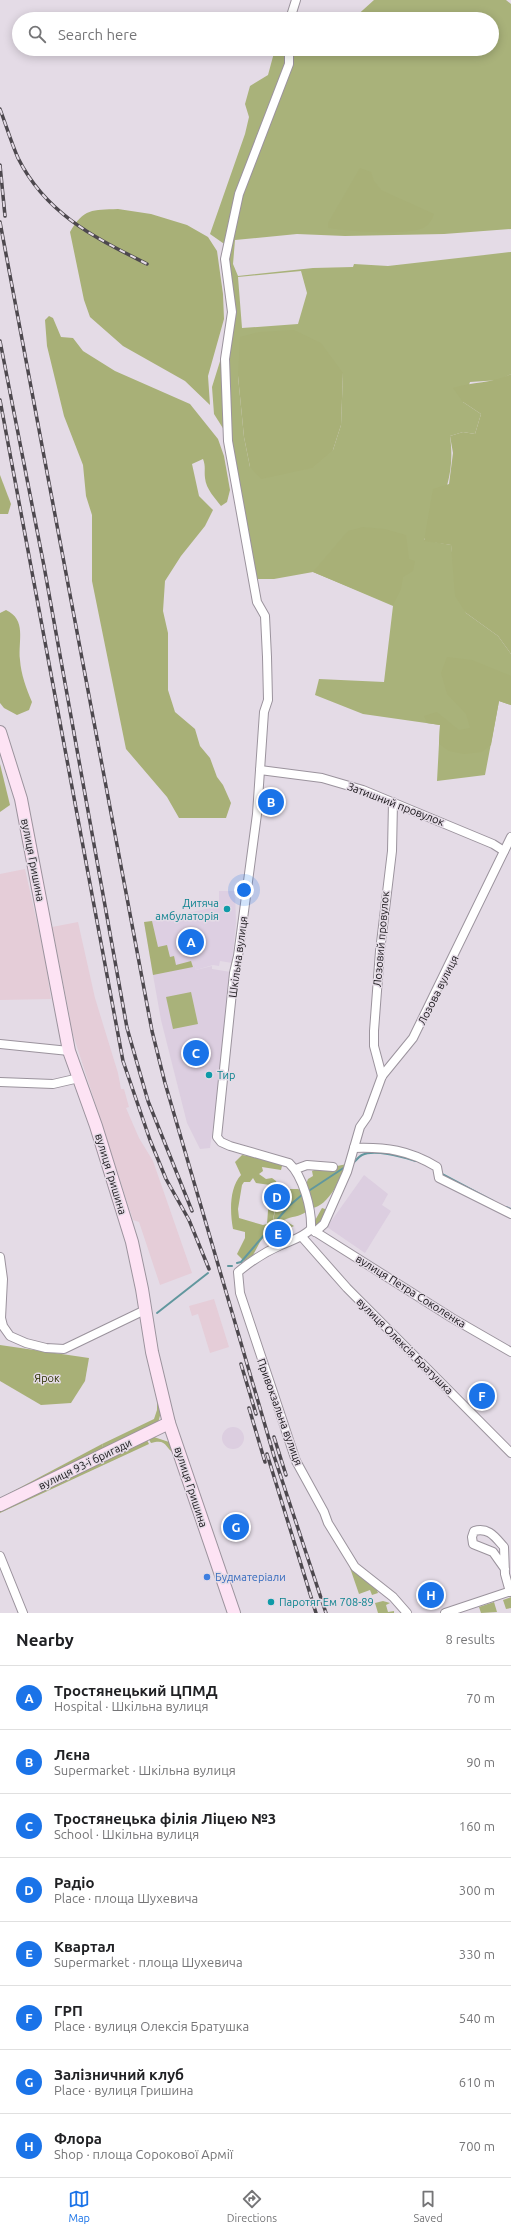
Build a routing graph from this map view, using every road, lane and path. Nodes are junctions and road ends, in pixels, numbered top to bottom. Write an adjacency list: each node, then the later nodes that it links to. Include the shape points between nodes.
1 (296, 0): 2 (street)
2 (292, 12)
3 (289, 56): 5 (street, Шкільна вулиця, via 289,64 239,194 225,259 232,312 225,359 228,441 257,602 264,616 268,700 264,712)
4 (0, 732): 10 (street, вулиця Гришина, via 21,799)
5 (260, 770): 6 (street, Затишний провулок, via 322,778); 16 (street, Шкільна вулиця, via 257,814 234,973 217,1137 230,1146 289,1162)
6 (393, 802): 8 (street, Затишний провулок); 11 (street, Лозовий провулок, via 392,851 380,950 374,1031 374,1046)
7 (511, 837): 8 (street, Лозова вулиця)
8 (504, 851): 11 (street, Лозова вулиця, via 414,1038)
9 (0, 1044): 10 (street)
10 (69, 1051): 12 (street, вулиця Гришина)
11 (382, 1076): 14 (street, Лозова вулиця)
12 (79, 1078): 13 (street, via 53,1084); 21 (street, вулиця Гришина, via 132,1242)
13 (0, 1082)
14 (354, 1148): 17 (street, via 398,1150 423,1159 437,1167 439,1178); 18 (street, Лозова вулиця, via 347,1172 324,1224)
15 (333, 1167): 16 (street, via 307,1165)
16 (296, 1169): 18 (street)
17 (511, 1214)
18 (313, 1231): 19 (street, Лозова вулиця); 24 (street, вулиця Петра Соколенка)
19 (302, 1237): 26 (street, вулиця Олексія Братушка, via 347,1288); 33 (street, Привокзальна вулиця, via 270,1250 238,1272 240,1293 296,1461 334,1536 355,1567 393,1597)
20 (0, 1257): 23 (street, via 3,1279 1,1318)
21 (145, 1310): 23 (street, via 64,1348 35,1346); 25 (street, вулиця Гришина)
22 (0, 1334): 23 (street)
23 (10, 1336)
24 (511, 1352)
25 (169, 1423): 27 (street, вулиця 93-ї бригади); 32 (street, вулиця Гришина)
26 (511, 1453)
27 (0, 1505)
28 (0, 1556): 31 (street)
29 (505, 1569): 29 (street, via 504,1547 491,1532 482,1529 474,1531 473,1544 493,1552); 30 (street)
30 (510, 1591): 34 (street)
31 (23, 1613)
32 (234, 1613)
33 (407, 1613)
34 (444, 1613)

